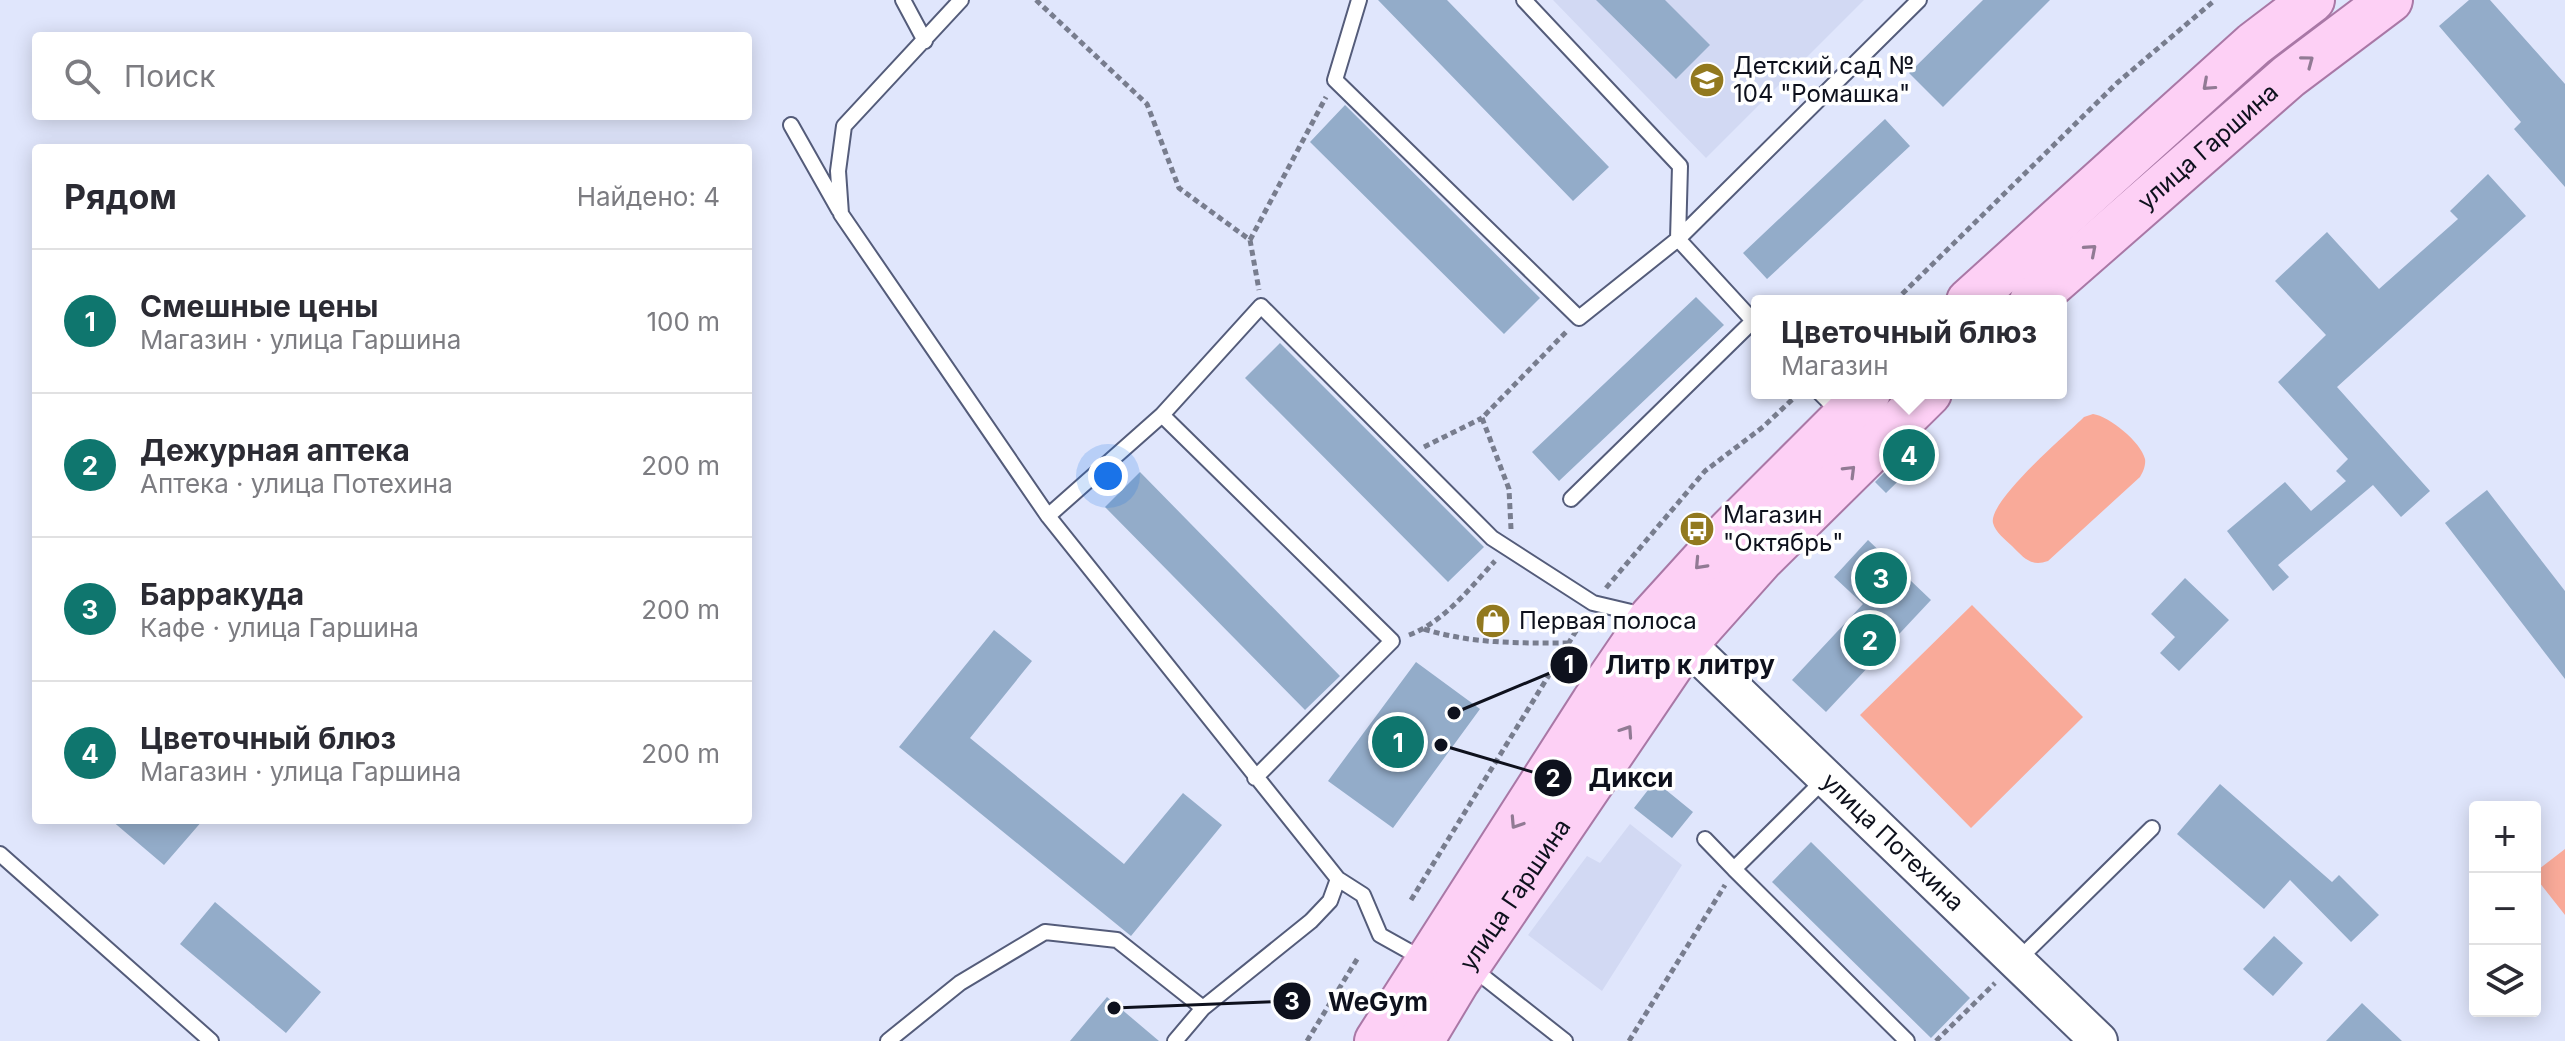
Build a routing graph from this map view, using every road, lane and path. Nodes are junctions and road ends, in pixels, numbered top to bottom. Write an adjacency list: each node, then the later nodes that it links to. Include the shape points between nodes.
1 (903, 0): 10 (lane)
2 (961, 0): 10 (lane)
3 (1036, 0): 15 (path, via 1147,104 1179,188)
4 (1359, 0): 11 (lane)
5 (1524, 0): 14 (lane, via 1680,166)
6 (1919, 0): 14 (lane)
7 (2215, 0): 16 (path, via 2117,83)
8 (2312, 0): 17 (main road, улица Гаршина, one-way to 17, via 2254,44)
9 (2390, 0): 18 (main road, улица Гаршина, one-way to 9, via 2289,76)
10 (925, 41): 13 (lane, via 844,126 838,171)
11 (1335, 80): 15 (path); 20 (lane)
12 (791, 125): 13 (lane)
13 (841, 214): 30 (lane)
14 (1678, 239): 20 (lane); 21 (lane)
15 (1250, 240): 19 (path)
16 (1901, 295)
17 (1976, 295)
18 (2039, 295)
19 (1261, 306): 26 (lane); 28 (lane)
20 (1579, 318): 27 (path)
21 (1751, 319)
22 (1751, 327): 29 (lane)
23 (1793, 399): 32 (path, via 1705,471)
24 (1923, 399): 37 (main road, улица Гаршина, one-way to 24, via 1761,559)
25 (1844, 401): 33 (main road, улица Гаршина, one-way to 33)
26 (1162, 415): 30 (lane); 35 (lane)
27 (1482, 418): 28 (path); 31 (path, via 1509,489 1512,522)
28 (1408, 454): 31 (lane)
29 (1571, 499)
30 (1048, 516): 39 (lane)
31 (1507, 548): 32 (lane); 34 (path)
32 (1593, 603): 33 (lane); 36 (path)
33 (1652, 617): 37 (street, улица Потехина); 48 (main road, улица Гаршина, one-way to 48)
34 (1424, 629): 35 (path); 36 (path, via 1489,643)
35 (1392, 641): 39 (lane)
36 (1568, 643): 45 (path)
37 (1686, 643): 38 (street, улица Потехина); 48 (main road, улица Гаршина, one-way to 37)
38 (1826, 777): 43 (lane); 47 (street, улица Потехина)
39 (1255, 778): 44 (lane)
40 (2152, 828): 47 (lane)
41 (1705, 839): 43 (lane)
42 (0, 854): 50 (lane)
43 (1734, 869): 57 (path); 58 (lane)
44 (1338, 879): 48 (lane, via 1363,895 1380,935); 49 (lane, via 1330,901 1311,921)
45 (1411, 900)
46 (1359, 956): 53 (path)
47 (2016, 961): 59 (path); 60 (street, улица Потехина)
48 (1447, 963): 54 (main road, улица Гаршина); 55 (main road, улица Гаршина); 56 (lane)
49 (1203, 1008): 51 (lane, via 1117,940 1045,932 960,983); 52 (lane)
50 (211, 1041)
51 (888, 1041)
52 (1175, 1041)
53 (1307, 1041)
54 (1377, 1041)
55 (1421, 1041)
56 (1565, 1041)
57 (1629, 1041)
58 (1907, 1041)
59 (1936, 1041)
60 (2099, 1041)

